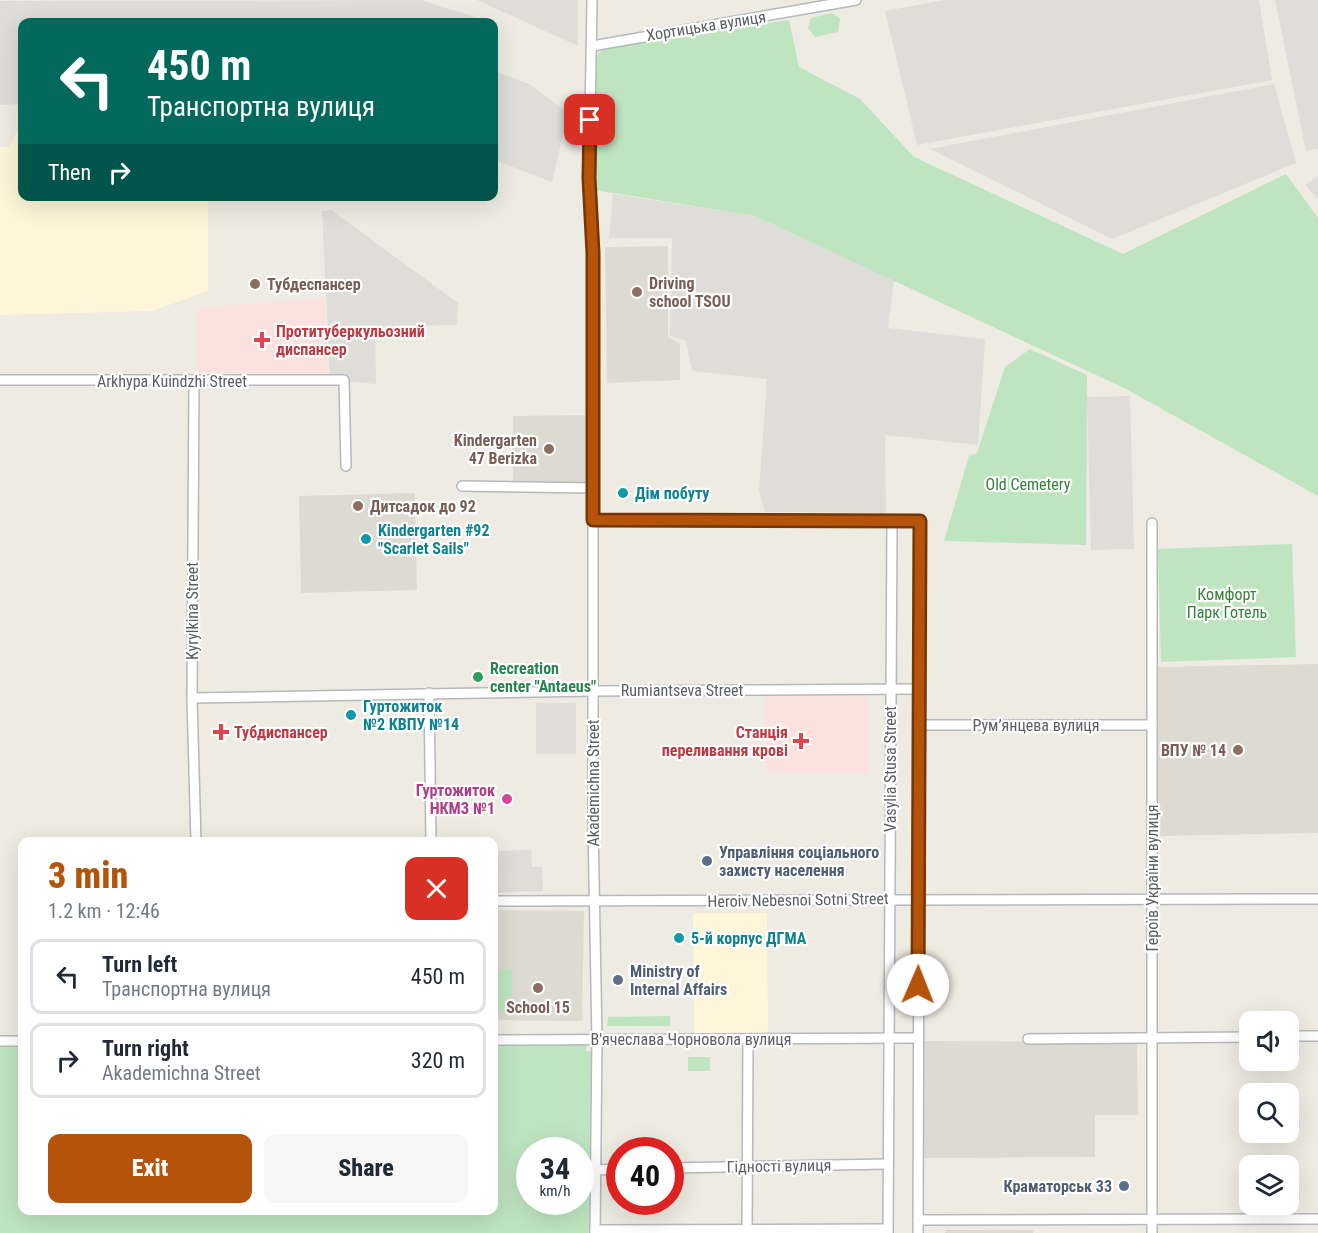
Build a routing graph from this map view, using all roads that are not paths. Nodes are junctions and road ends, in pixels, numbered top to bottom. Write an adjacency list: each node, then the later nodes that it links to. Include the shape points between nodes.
1 (592, 0): 3 (street, Akademichna Street)
2 (856, 0): 3 (street, Хортицька вулиця)
3 (592, 45): 8 (street, Akademichna Street, via 589,208 593,253)
4 (0, 380): 5 (street, Arkhypa Kuindzhi Street)
5 (194, 381): 6 (street, Arkhypa Kuindzhi Street, via 344,380); 16 (street, Kyrylkina Street)
6 (346, 466)
7 (462, 486): 8 (street)
8 (593, 488): 9 (street, Akademichna Street)
9 (593, 520): 10 (street); 14 (street, Akademichna Street)
10 (892, 521): 12 (street, Vasylia Stusa Street); 13 (street, Vasylia Stusa Street, via 920,521)
11 (1152, 524): 18 (street, Героїв України вулиця)
12 (890, 689): 13 (street, Rumiantseva Street); 14 (street, Rumiantseva Street); 22 (street, Vasylia Stusa Street)
13 (920, 689): 17 (street, Vasylia Stusa Street)
14 (593, 691): 15 (street, Rumiantseva Street); 26 (street, Akademichna Street)
15 (429, 693): 16 (street, Rumiantseva Street); 20 (street)
16 (192, 698): 19 (street, Kyrylkina Street)
17 (920, 725): 18 (street, Рум’янцева вулиця); 23 (street, Vasylia Stusa Street)
18 (1152, 725): 21 (street, Героїв України вулиця)
19 (196, 837)
20 (431, 837)
21 (1152, 898): 23 (street, Heroiv Nebesnoi Sotni Street); 24 (street, Heroiv Nebesnoi Sotni Street); 35 (street, Героїв України вулиця)
22 (889, 899): 23 (street, Heroiv Nebesnoi Sotni Street); 26 (street, Heroiv Nebesnoi Sotni Street); 33 (street, Vasylia Stusa Street)
23 (920, 899): 30 (street, Vasylia Stusa Street)
24 (1318, 899)
25 (498, 901): 26 (street, Heroiv Nebesnoi Sotni Street)
26 (593, 901): 31 (street, Akademichna Street)
27 (1299, 1036): 28 (street)
28 (1318, 1036)
29 (1239, 1037): 35 (street)
30 (918, 1038): 33 (street, В'ячеслава Чорновола вулиця); 45 (street, Vasylia Stusa Street)
31 (597, 1039): 32 (street, В'ячеслава Чорновола вулиця); 36 (street, В'ячеслава Чорновола вулиця); 42 (street, Akademichna Street)
32 (748, 1039): 33 (street, В'ячеслава Чорновола вулиця); 40 (street)
33 (888, 1039): 39 (street, Vasylia Stusa Street)
34 (1028, 1039): 35 (street)
35 (1152, 1039): 46 (street, Героїв України вулиця)
36 (498, 1040)
37 (0, 1041): 38 (street)
38 (18, 1041)
39 (888, 1164): 40 (street, Гідності вулиця); 48 (street, Vasylia Stusa Street)
40 (748, 1166): 41 (street, Гідності вулиця); 47 (street)
41 (684, 1168)
42 (595, 1170): 43 (street); 49 (street, Akademichna Street)
43 (606, 1170)
44 (1318, 1219): 46 (street)
45 (918, 1220): 46 (street); 50 (street, Vasylia Stusa Street)
46 (1152, 1221): 51 (street, Героїв України вулиця)
47 (747, 1231): 48 (street); 49 (street)
48 (888, 1231)
49 (595, 1232)
50 (918, 1233)
51 (1152, 1233)

